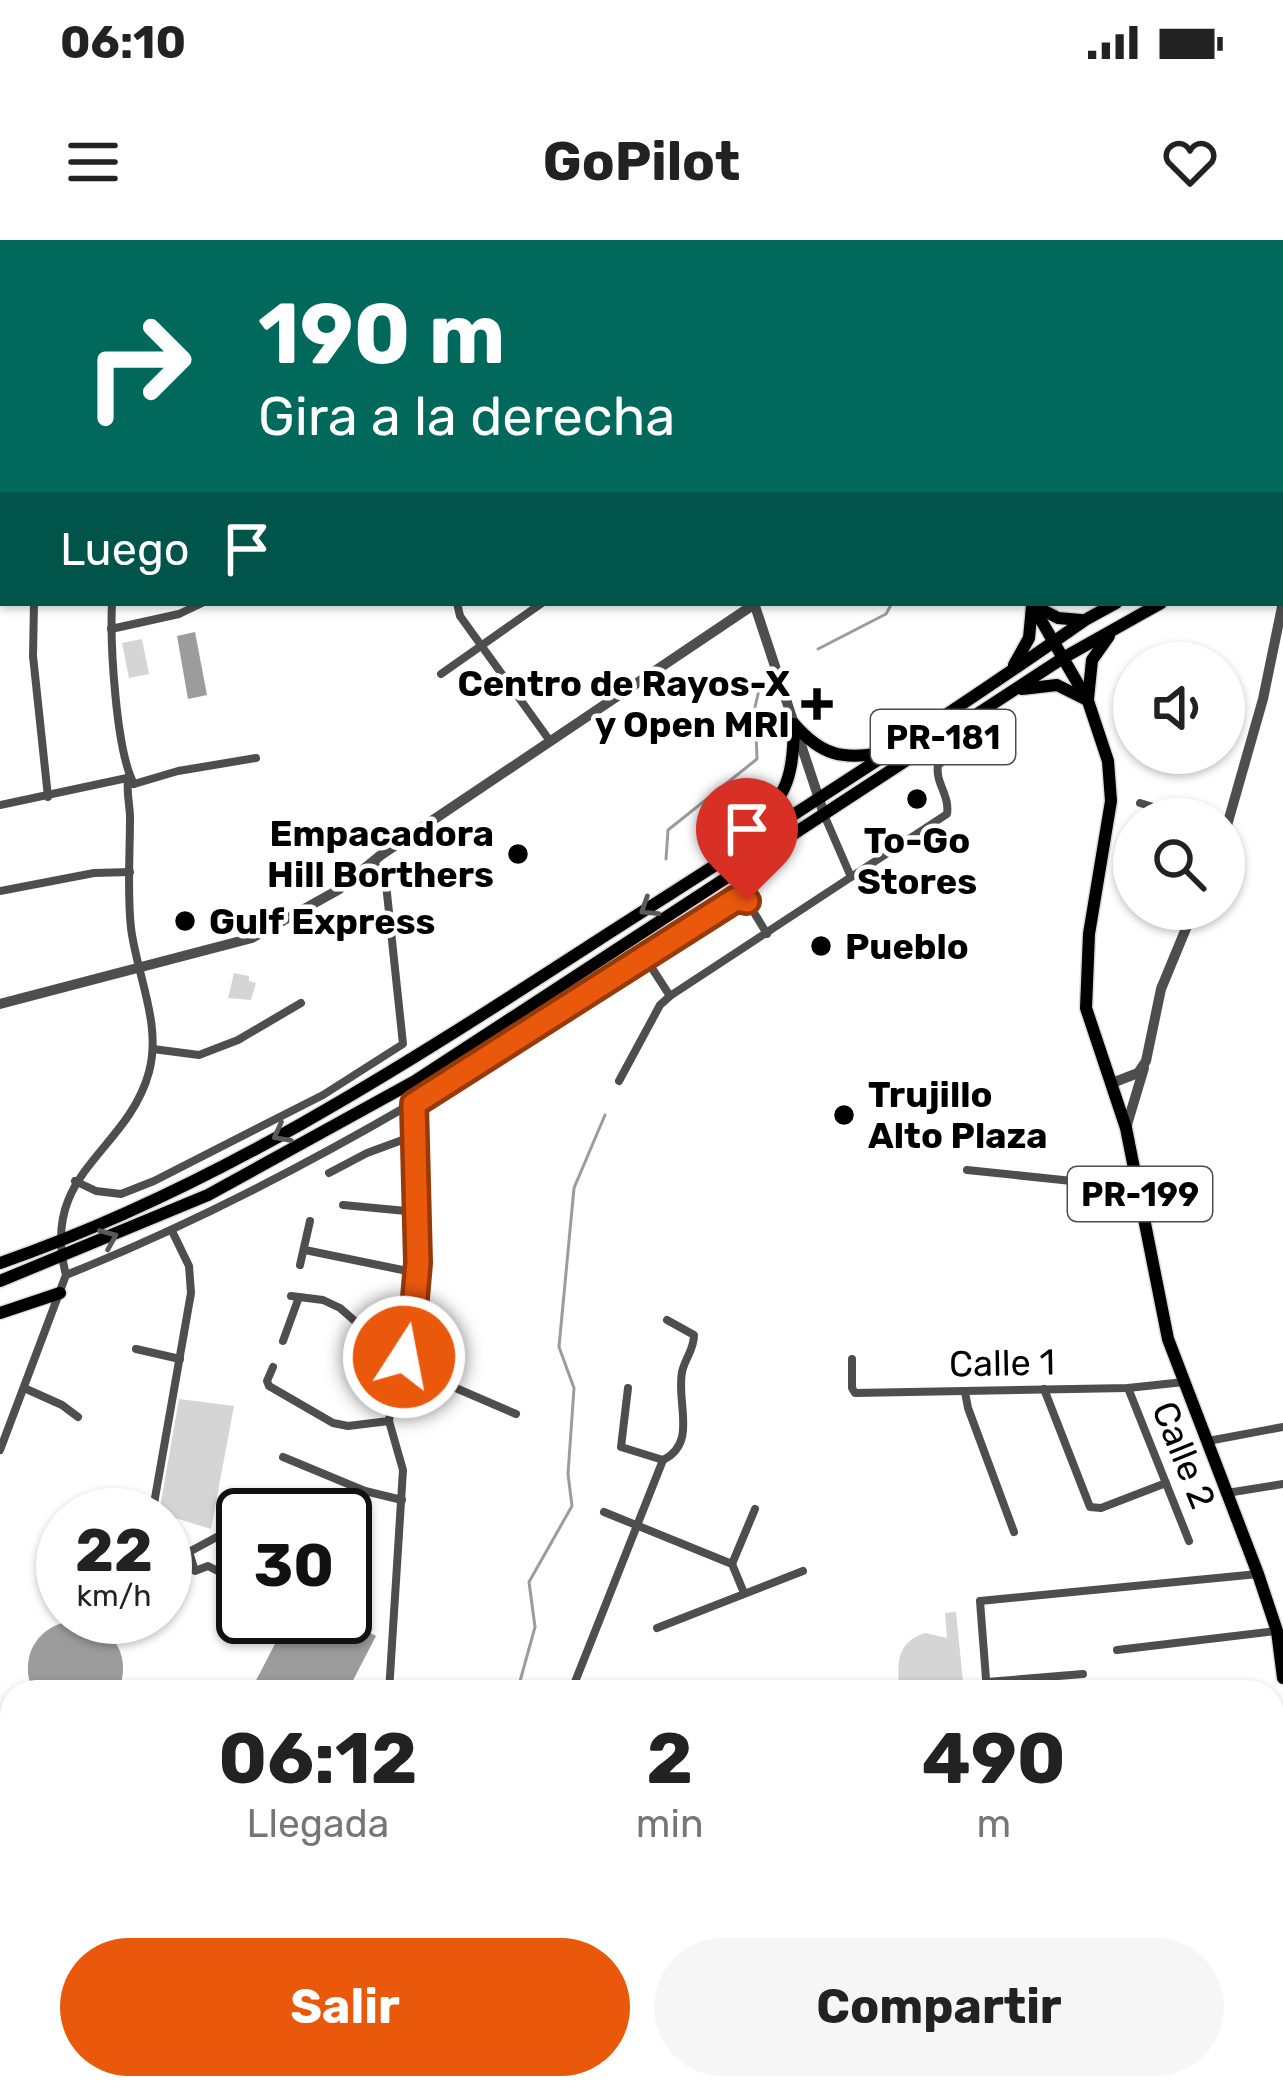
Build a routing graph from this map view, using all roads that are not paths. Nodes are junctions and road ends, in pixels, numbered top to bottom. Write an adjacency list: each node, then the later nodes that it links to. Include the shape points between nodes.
1 (34, 606): 30 (street)
2 (112, 606): 15 (street)
3 (196, 606): 15 (street)
4 (458, 606): 18 (street)
5 (538, 606): 18 (street)
6 (751, 606): 26 (street)
7 (756, 606): 25 (street)
8 (1032, 606): 20 (main road, via 1027,644)
9 (1033, 606): 17 (main road, PR-199)
10 (1036, 606): 14 (main road)
11 (1110, 606): 14 (main road, PR-181)
12 (1155, 606): 16 (main road, PR-181)
13 (1281, 606): 32 (street)
14 (1084, 620): 17 (main road, PR-181)
15 (111, 628): 29 (street, via 127,760 136,767)
16 (1115, 628): 19 (main road, PR-181); 23 (main road, via 1092,661)
17 (1053, 642): 19 (main road, PR-199); 20 (main road, PR-181)
18 (482, 645): 21 (street); 26 (street)
19 (1063, 658): 22 (main road, PR-181); 23 (main road, PR-199)
20 (1008, 673): 27 (main road, PR-181)
21 (441, 674)
22 (1012, 691): 23 (main road, via 1057,685); 24 (main road, PR-181)
23 (1088, 700): 50 (main road, PR-199, via 1111,801 1086,1008)
24 (984, 709): 34 (main road, PR-181); 38 (street, via 969,741 938,765 947,814)
25 (794, 724): 27 (main road, via 832,755); 31 (street); 36 (main road, via 794,764 783,795)
26 (550, 740): 35 (street)
27 (890, 752): 31 (main road, PR-181)
28 (256, 758): 29 (street)
29 (131, 784): 30 (street); 37 (street)
30 (48, 796): 33 (street)
31 (817, 798): 34 (street); 36 (main road, PR-181)
32 (1234, 798)
33 (0, 805)
34 (825, 817): 38 (street); 64 (main road, PR-181, one-way to 34, via 208,1195 415,1081)
35 (373, 860): 43 (street, via 338,890 252,938); 56 (street, via 386,884 403,1044 323,1095 154,1181 121,1194)
36 (714, 866): 62 (main road, PR-181, one-way to 62, via 396,1070 276,1138)
37 (130, 872): 39 (street); 43 (street)
38 (851, 877): 41 (street)
39 (0, 891)
40 (1185, 930): 48 (street, via 1161,989)
41 (767, 934): 42 (street, via 747,901 736,899); 44 (street)
42 (646, 958): 44 (street); 51 (street)
43 (139, 967): 46 (street); 47 (street)
44 (670, 996): 49 (street)
45 (301, 1003): 47 (street, via 199,1055)
46 (0, 1004)
47 (153, 1049): 56 (street, via 135,1107)
48 (1146, 1061): 50 (street); 52 (street)
49 (619, 1081)
50 (1112, 1083): 52 (main road, PR-199)
51 (414, 1104): 53 (street); 61 (street)
52 (1126, 1128): 57 (main road, PR-199)
53 (416, 1135): 55 (street); 59 (street)
54 (967, 1170): 57 (street)
55 (329, 1173)
56 (75, 1181): 62 (street)
57 (1139, 1188): 80 (main road, PR-199)
58 (343, 1205): 59 (street)
59 (417, 1212): 67 (street)
60 (310, 1221): 63 (street)
61 (172, 1233): 68 (street); 77 (street, via 191,1293)
62 (64, 1238): 64 (street); 65 (main road, PR-181)
63 (304, 1250): 66 (street); 67 (street)
64 (62, 1258): 68 (street); 69 (main road, PR-181)
65 (0, 1263)
66 (300, 1265)
67 (417, 1273): 73 (street)
68 (67, 1275): 70 (street)
69 (0, 1281)
70 (60, 1293): 71 (main road); 81 (street)
71 (0, 1313)
72 (667, 1320): 93 (street, via 694,1335 694,1346 681,1376 684,1434)
73 (410, 1338): 74 (street, via 364,1329 340,1308 295,1296); 76 (street)
74 (283, 1341)
75 (136, 1348): 77 (street)
76 (404, 1357): 86 (street); 88 (street)
77 (180, 1359): 96 (street)
78 (852, 1360): 85 (street, Calle 1, via 855,1393)
79 (273, 1367): 88 (street, via 269,1386 333,1423)
80 (1184, 1382): 83 (street, Calle 1); 90 (main road, PR-199)
81 (24, 1388): 87 (street); 91 (street)
82 (628, 1388): 93 (street, via 621,1447)
83 (1128, 1388): 84 (street, Calle 1); 94 (street, Calle 2)
84 (1043, 1389): 85 (street, Calle 1); 94 (street, via 1090,1507)
85 (965, 1391): 102 (street)
86 (516, 1414)
87 (78, 1417)
88 (389, 1421): 98 (street)
89 (1283, 1427): 90 (street)
90 (1206, 1441): 97 (main road, PR-199)
91 (0, 1450)
92 (283, 1457): 98 (street)
93 (663, 1460): 101 (street)
94 (1166, 1484): 104 (street, Calle 2)
95 (1283, 1484): 97 (street)
96 (157, 1488)
97 (1225, 1494): 108 (main road, PR-199)
98 (402, 1500): 116 (street)
99 (755, 1509): 105 (street)
100 (604, 1512): 101 (street)
101 (638, 1524): 105 (street); 117 (street)
102 (1014, 1532)
103 (216, 1536): 106 (street, via 189,1552 195,1571)
104 (1190, 1541)
105 (732, 1564): 109 (street)
106 (216, 1570)
107 (802, 1571): 109 (street)
108 (1258, 1574): 110 (main road, PR-199); 118 (street, via 980,1601)
109 (744, 1593): 111 (street)
110 (1277, 1613): 112 (main road, PR-199)
111 (657, 1628)
112 (1277, 1631): 113 (street); 115 (main road, PR-199)
113 (1117, 1650)
114 (1083, 1673): 119 (street)
115 (1283, 1678)
116 (390, 1680)
117 (576, 1680)
118 (986, 1680)
119 (1035, 1680)

